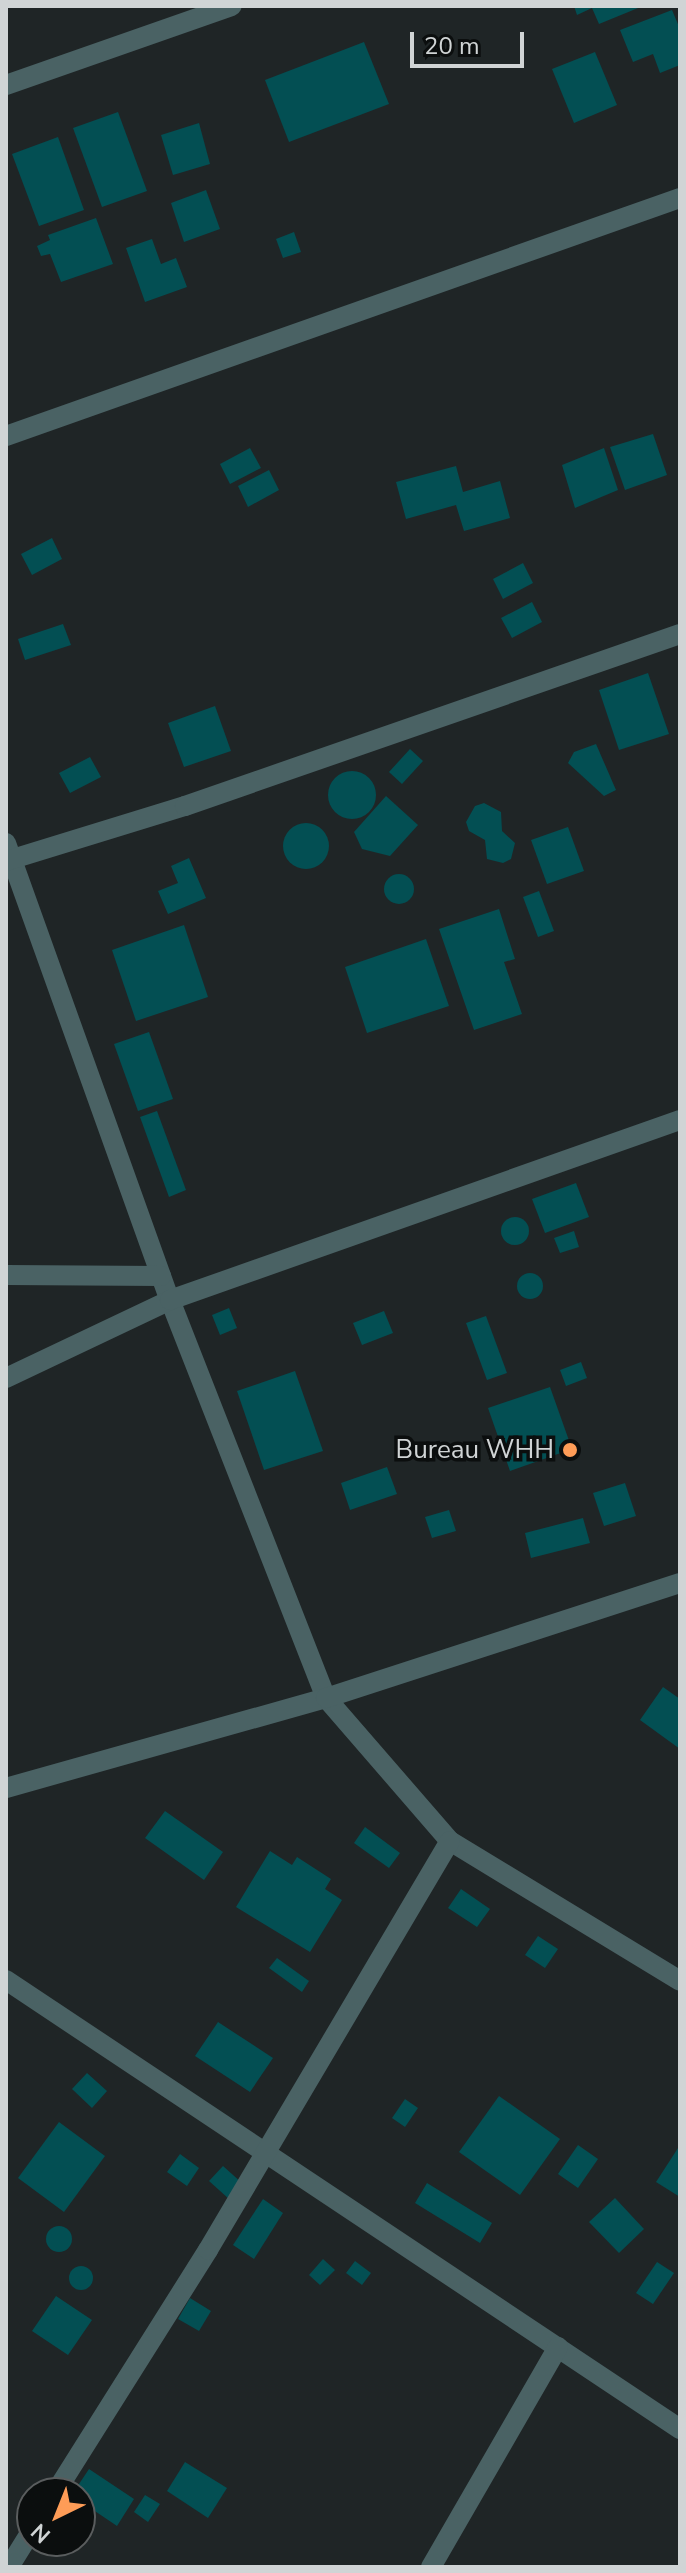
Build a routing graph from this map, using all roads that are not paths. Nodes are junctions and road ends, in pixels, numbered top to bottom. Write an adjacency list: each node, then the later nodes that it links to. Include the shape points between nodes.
1 (232, 6): 2 (street)
2 (6, 85)
3 (680, 198): 4 (street)
4 (6, 436)
5 (680, 634): 6 (street, via 185,806)
6 (7, 856): 7 (street); 10 (street)
7 (6, 891)
8 (680, 1120): 11 (street)
9 (6, 1275): 10 (street)
10 (161, 1276): 11 (street)
11 (170, 1300): 12 (street); 14 (street)
12 (6, 1378)
13 (680, 1583): 14 (street)
14 (326, 1698): 15 (street); 16 (street)
15 (6, 1788)
16 (450, 1841): 18 (street); 19 (street)
17 (6, 1980): 19 (street)
18 (680, 1981)
19 (266, 2150): 20 (street); 22 (street)
20 (558, 2347): 21 (street); 23 (street)
21 (680, 2429)
22 (65, 2477)
23 (431, 2567)

